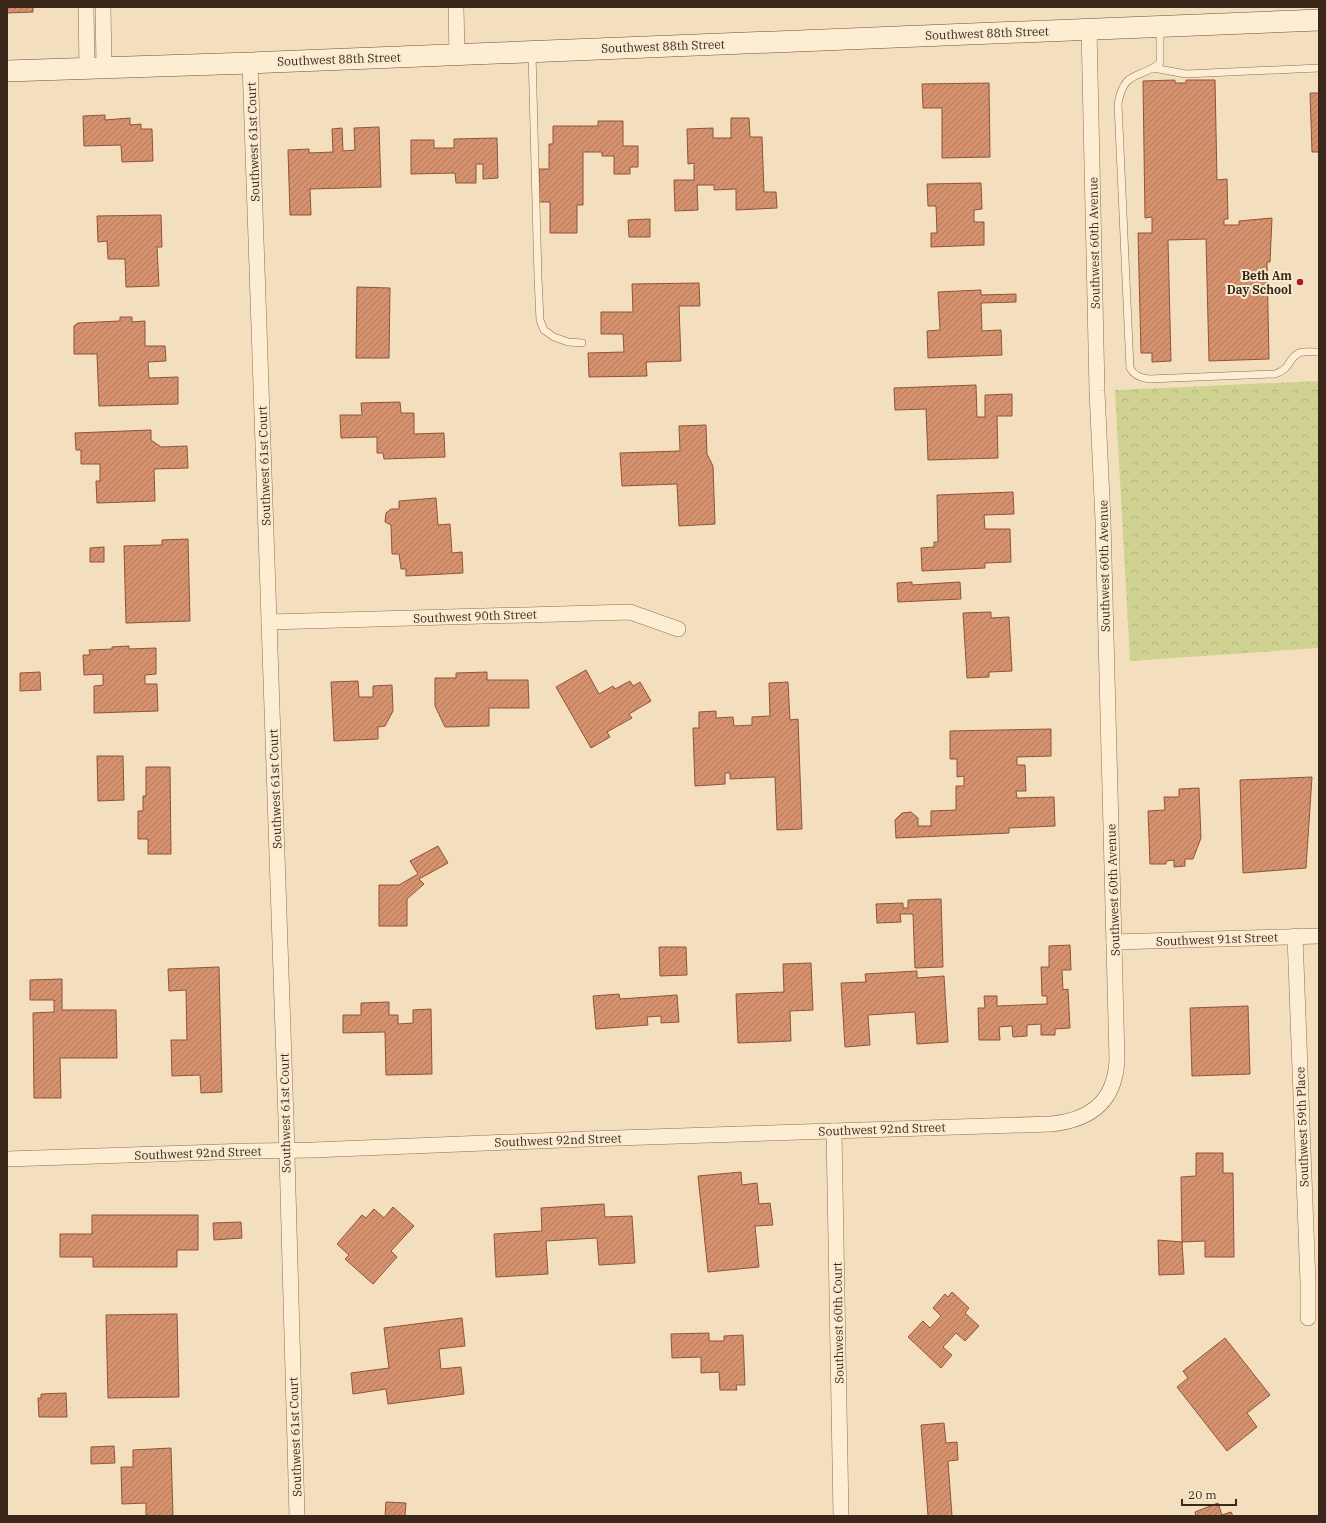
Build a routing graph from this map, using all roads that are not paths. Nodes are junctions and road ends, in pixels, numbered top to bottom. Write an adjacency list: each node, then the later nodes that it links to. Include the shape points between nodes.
1 (86, 7): 10 (street)
2 (103, 7): 10 (street)
3 (456, 7): 8 (street)
4 (1319, 20): 5 (street, Southwest 88th Street)
5 (1160, 25): 6 (street, Southwest 88th Street); 11 (lane, via 1160,63)
6 (1089, 28): 7 (street, Southwest 88th Street); 20 (street, Southwest 60th Avenue)
7 (532, 51): 8 (street, Southwest 88th Street); 14 (lane, via 540,320 544,330 554,337 568,342)
8 (457, 54): 9 (street, Southwest 88th Street)
9 (250, 63): 10 (street, Southwest 88th Street); 16 (street, Southwest 61st Court)
10 (96, 68): 13 (street, Southwest 88th Street)
11 (1153, 68): 12 (lane, via 1186,74); 15 (lane, via 1127,81 1122,88 1118,104 1128,352 1131,371 1142,378 1157,380 1275,374 1283,372 1298,354)
12 (1319, 68)
13 (7, 71)
14 (582, 342)
15 (1319, 352)
16 (269, 622): 17 (street, Southwest 90th Street, via 630,612); 23 (street, Southwest 61st Court)
17 (678, 629)
18 (1295, 936): 19 (street, Southwest 91st Street); 20 (street, Southwest 91st Street); 25 (street, Southwest 59th Place)
19 (1319, 936)
20 (1114, 942): 21 (street, Southwest 60th Avenue, via 1116,1072 1110,1091)
21 (1103, 1101): 22 (street, Southwest 92nd Street, via 1080,1119 1066,1123)
22 (834, 1131): 23 (street, Southwest 92nd Street, via 586,1138); 27 (street, Southwest 60th Court)
23 (286, 1151): 24 (street, Southwest 92nd Street); 26 (street, Southwest 61st Court)
24 (7, 1159)
25 (1308, 1318)
26 (297, 1516)
27 (842, 1516)

